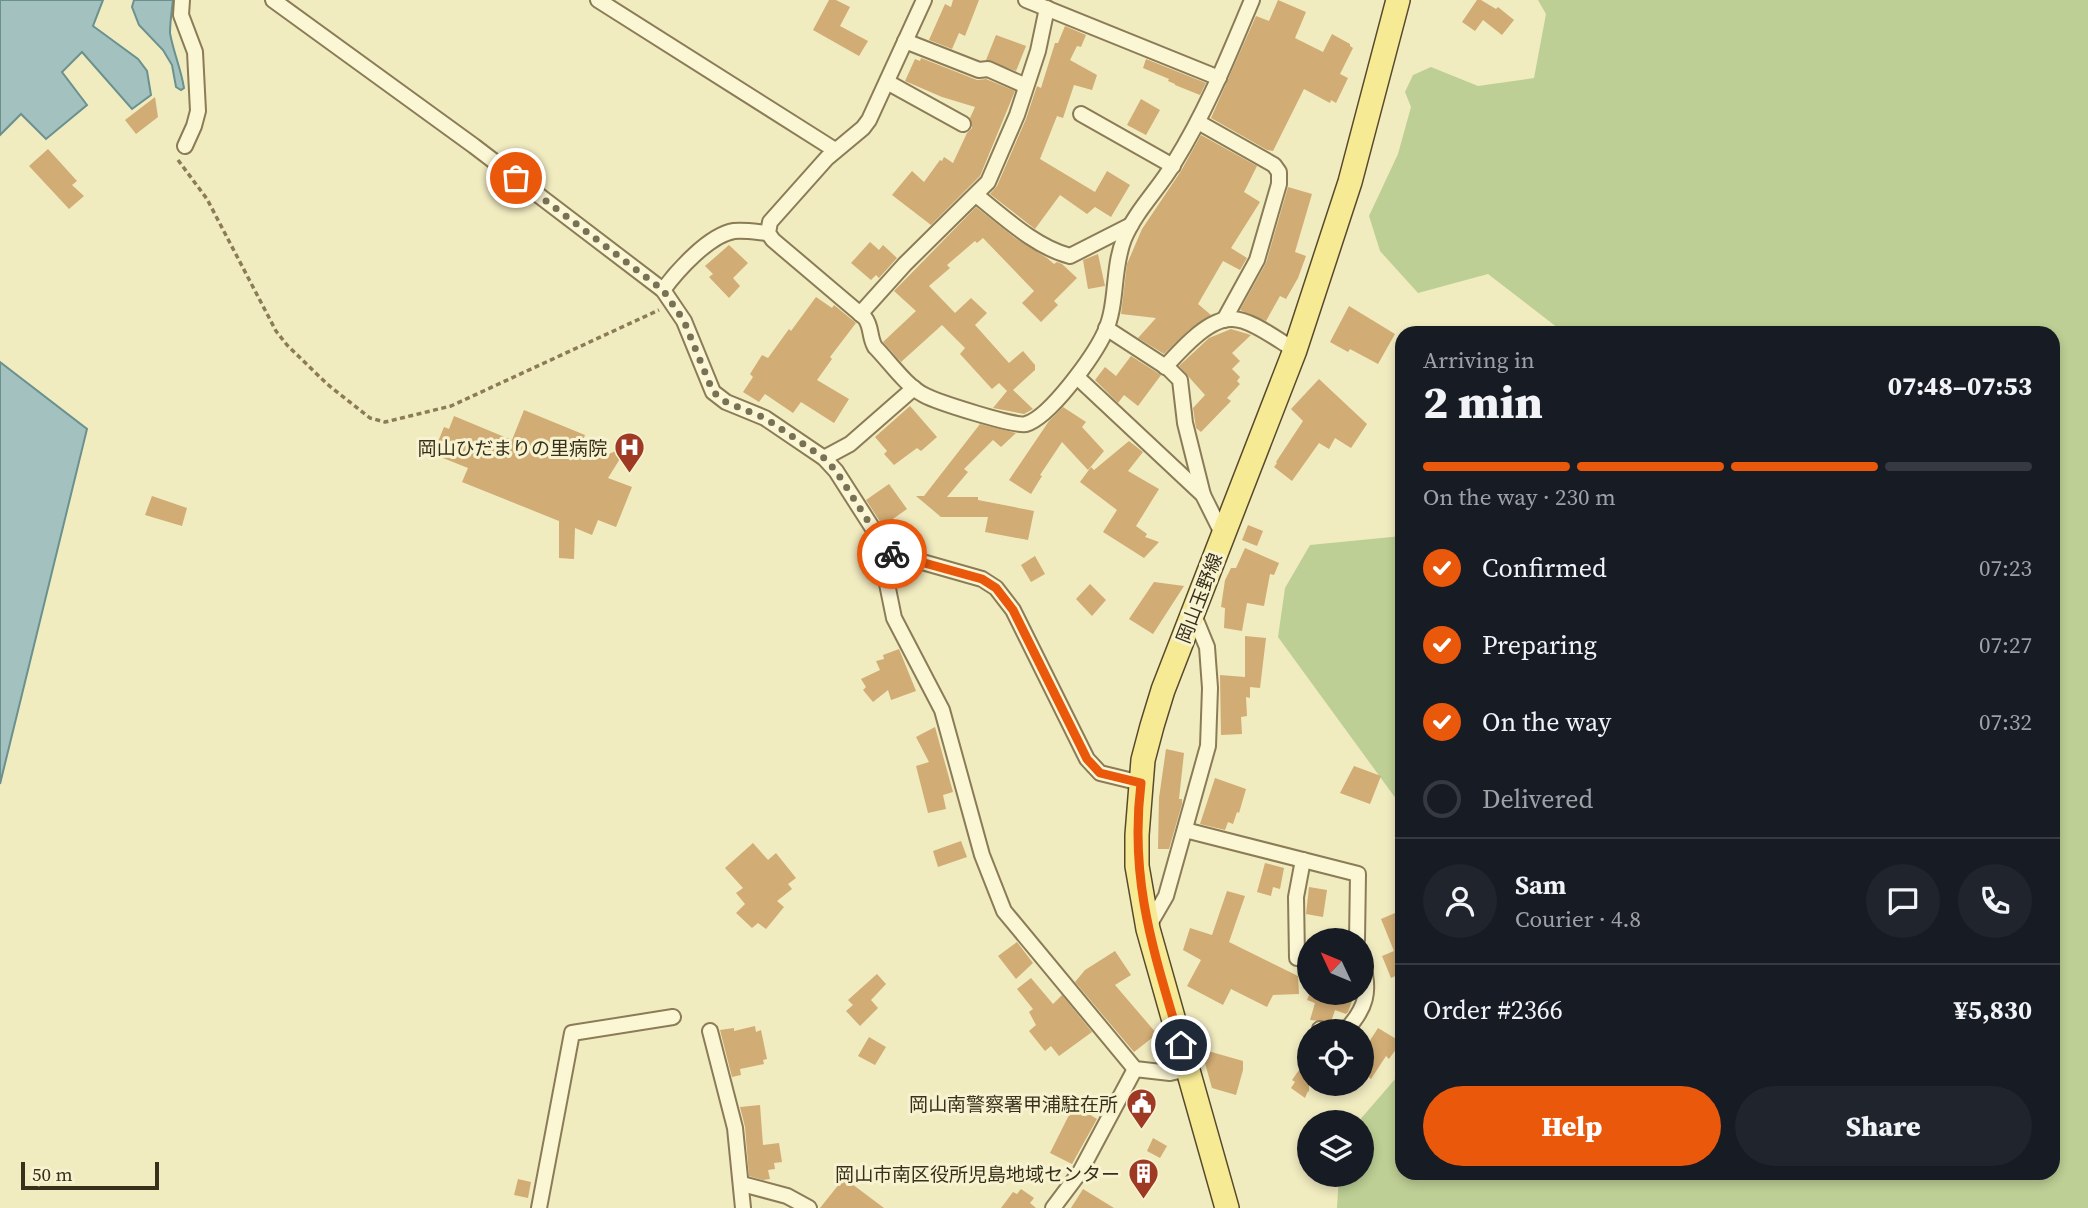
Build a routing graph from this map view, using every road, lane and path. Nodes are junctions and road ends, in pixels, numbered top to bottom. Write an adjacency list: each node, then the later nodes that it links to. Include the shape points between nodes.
1 (182, 0): 16 (street, via 181,15 195,52 198,111)
2 (273, 0): 22 (street, via 463,138)
3 (598, 0): 17 (street)
4 (924, 0): 9 (street)
5 (1026, 0): 8 (street)
6 (1252, 0): 10 (street)
7 (1398, 0): 26 (main road, 岡山玉野線, via 1350,182)
8 (1047, 8): 10 (street); 12 (street)
9 (905, 41): 11 (street); 12 (street)
10 (1219, 78): 14 (street)
11 (887, 82): 15 (street); 17 (street, via 863,128)
12 (1026, 86): 19 (street, via 988,182)
13 (1081, 114): 18 (street)
14 (1198, 122): 18 (street); 24 (street, via 1279,172 1256,260)
15 (963, 124)
16 (185, 146): 22 (path, via 177,161 207,199 276,331 327,384 370,418 385,422 451,406 602,338)
17 (835, 150): 21 (street, via 770,222)
18 (1173, 166): 20 (street)
19 (976, 195): 20 (street, via 1032,238 1070,256); 23 (street)
20 (1131, 225): 25 (street, via 1115,273)
21 (768, 233): 22 (street, via 722,235 688,260); 23 (street)
22 (667, 297): 30 (street, via 684,321 718,398 765,418)
23 (860, 314): 29 (street, via 870,324 875,347)
24 (1224, 320): 26 (street, via 1233,318 1254,326); 27 (street, via 1195,337)
25 (1106, 328): 27 (street); 28 (street)
26 (1294, 350): 32 (main road, 岡山玉野線)
27 (1165, 367): 31 (street, via 1180,380)
28 (1077, 377): 29 (street, via 1035,420 1016,425 935,400); 31 (street)
29 (914, 387): 30 (street, via 850,444)
30 (824, 458): 33 (street, via 877,535)
31 (1203, 495): 32 (street)
32 (1223, 535): 34 (main road, 岡山玉野線)
33 (880, 550): 35 (street, via 982,579 996,588 1013,610 1087,759 1100,773); 43 (street, via 894,618 942,710 982,855 1004,911)
34 (1193, 613): 35 (main road, 岡山玉野線, via 1163,690); 36 (street, via 1207,647 1208,746)
35 (1141, 783): 39 (main road, 岡山玉野線, via 1136,835)
36 (1185, 830): 37 (street); 39 (street, via 1166,897)
37 (1303, 860): 38 (street, via 1358,874); 40 (street, via 1296,897)
38 (1357, 928)
39 (1148, 929): 44 (main road, 岡山玉野線)
40 (1297, 958)
41 (673, 1017): 46 (street, via 572,1033)
42 (710, 1031): 45 (street, via 735,1128)
43 (1135, 1069): 44 (street, via 1170,1073); 49 (street, via 1080,1172)
44 (1188, 1069): 50 (main road, 岡山玉野線)
45 (742, 1184): 47 (street); 48 (street, via 787,1196)
46 (539, 1208)
47 (743, 1208)
48 (808, 1208)
49 (1054, 1208)
50 (1227, 1208)

